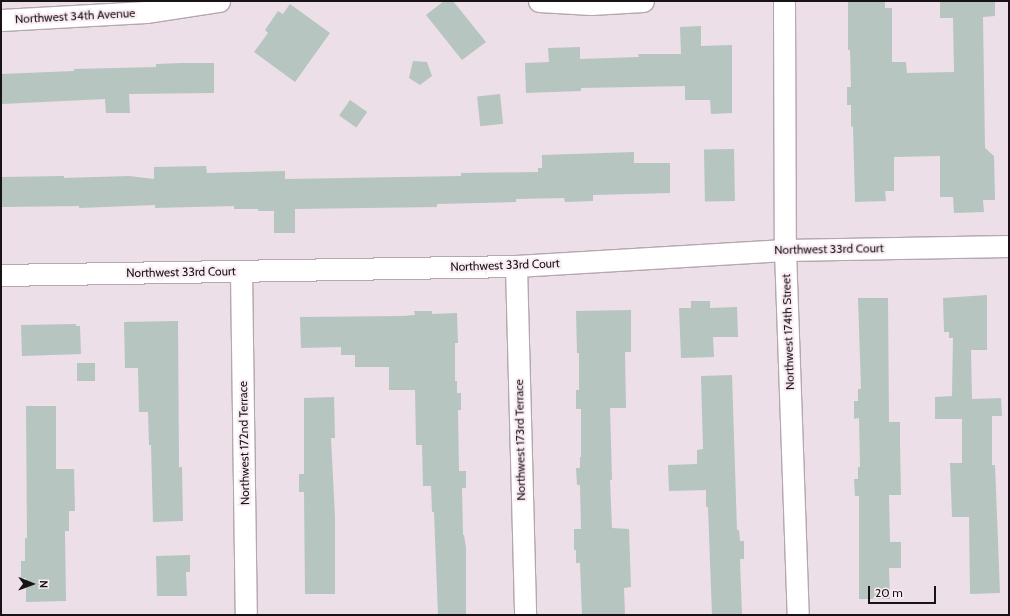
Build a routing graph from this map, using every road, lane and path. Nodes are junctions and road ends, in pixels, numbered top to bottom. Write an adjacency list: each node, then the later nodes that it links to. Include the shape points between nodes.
1 (219, 1): 5 (street, Northwest 34th Avenue, via 146,12)
2 (538, 1): 3 (street, via 590,4)
3 (643, 1)
4 (784, 1): 7 (street, Northwest 174th Street)
5 (1, 20)
6 (1009, 246): 7 (street, Northwest 33rd Court)
7 (785, 250): 8 (street, Northwest 33rd Court); 13 (street, Northwest 174th Street)
8 (516, 266): 9 (street, Northwest 33rd Court); 12 (street, Northwest 173rd Terrace)
9 (241, 271): 10 (street, Northwest 33rd Court); 11 (street, Northwest 172nd Terrace)
10 (1, 275)
11 (246, 615)
12 (525, 615)
13 (798, 615)

